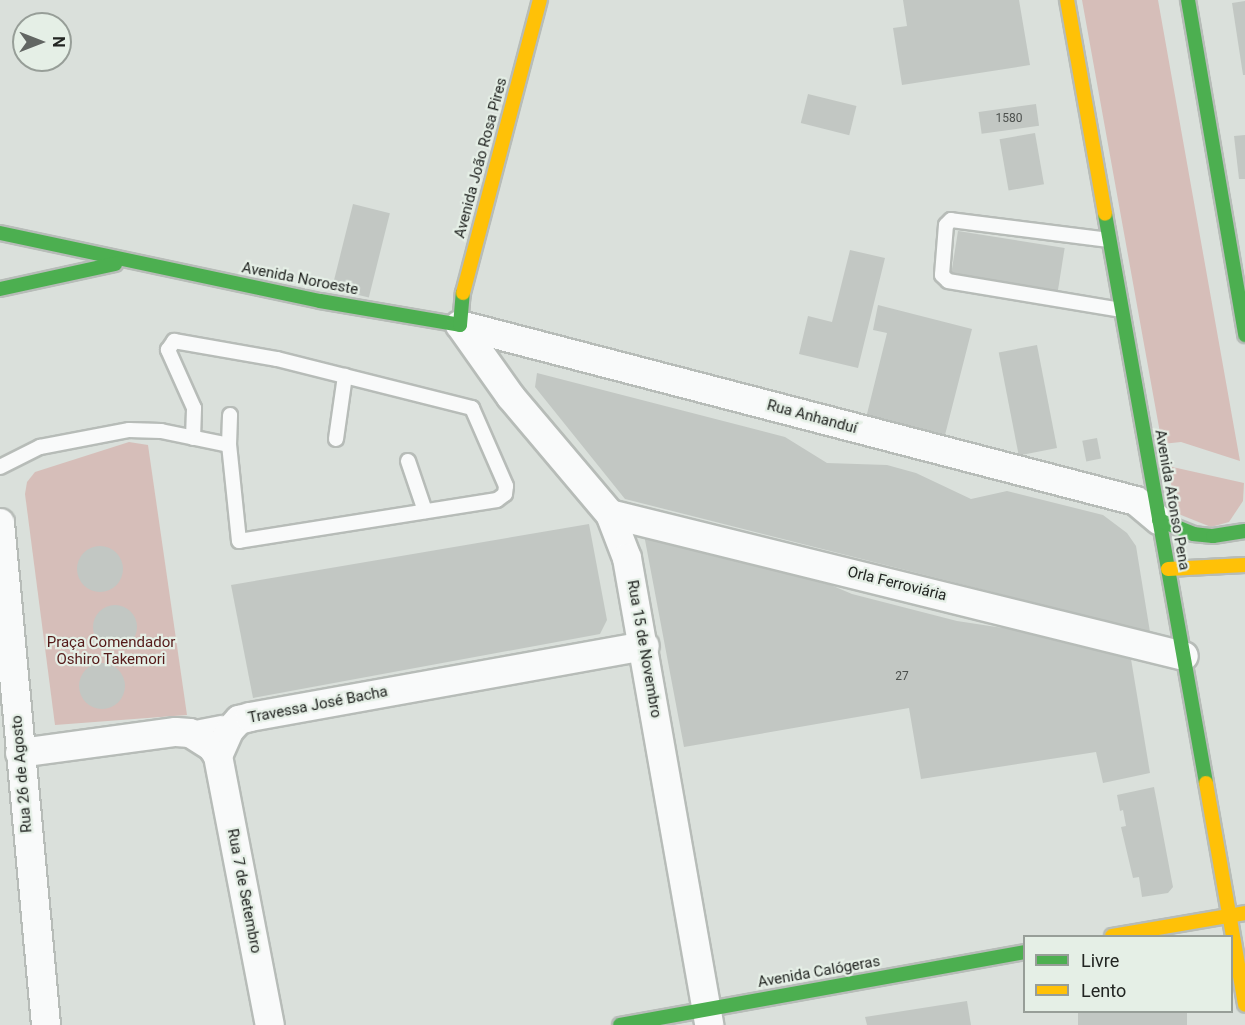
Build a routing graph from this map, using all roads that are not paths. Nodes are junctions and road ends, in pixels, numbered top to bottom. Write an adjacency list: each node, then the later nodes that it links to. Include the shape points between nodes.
1 (540, 0): 11 (main road, Avenida João Rosa Pires, via 463,288)
2 (1067, 0): 7 (main road, Avenida Afonso Pena)
3 (1188, 0): 5 (main road)
4 (1245, 230): 5 (lane)
5 (1227, 232): 12 (main road)
6 (0, 233): 8 (main road, Avenida Noroeste)
7 (1109, 240): 10 (main road, Avenida Afonso Pena); 10 (lane, via 951,220 946,225 942,275 948,281)
8 (135, 260): 9 (main road, Avenida Noroeste); 11 (main road, Avenida Noroeste, via 320,301)
9 (0, 289)
10 (1121, 310): 22 (main road, Avenida Afonso Pena)
11 (460, 325): 21 (street, Rua 15 de Novembro, via 511,397); 22 (street, Rua Anhanduí, via 1136,501)
12 (1245, 335)
13 (345, 376): 15 (lane, via 174,340 168,350 194,408); 16 (lane); 20 (lane, via 472,408 506,486 505,494 497,500)
14 (230, 415): 17 (lane)
15 (193, 438): 17 (lane); 19 (lane, via 129,430 40,447)
16 (336, 439)
17 (228, 445): 20 (lane, via 239,541)
18 (408, 461): 20 (lane)
19 (0, 467)
20 (425, 511)
21 (610, 514): 27 (street, Rua 15 de Novembro, via 627,558); 28 (street, Orla Ferroviária)
22 (1159, 520): 24 (main road, via 1193,534 1213,536); 26 (main road, Avenida Afonso Pena)
23 (0, 523): 31 (street, Rua 26 de Agosto)
24 (1245, 531)
25 (1245, 565): 26 (main road)
26 (1168, 569): 28 (main road, Avenida Afonso Pena)
27 (645, 646): 32 (street, Travessa José Bacha, via 250,717 239,720 228,731); 40 (street, Rua 15 de Novembro)
28 (1184, 656): 34 (main road, Avenida Afonso Pena)
29 (221, 723): 30 (lane)
30 (176, 732): 31 (street); 32 (street, via 190,733 212,747)
31 (20, 753): 41 (street, Rua 26 de Agosto)
32 (218, 756): 42 (street, Rua 7 de Setembro)
33 (1245, 914): 34 (main road)
34 (1229, 917): 35 (main road); 36 (main road, Avenida Afonso Pena)
35 (1118, 935)
36 (1232, 935)
37 (1233, 939): 39 (main road, Avenida Afonso Pena)
38 (1023, 952): 40 (main road, Avenida Calógeras)
39 (1245, 1005)
40 (709, 1017): 43 (main road, Avenida Calógeras)
41 (46, 1025)
42 (270, 1025)
43 (620, 1025)

